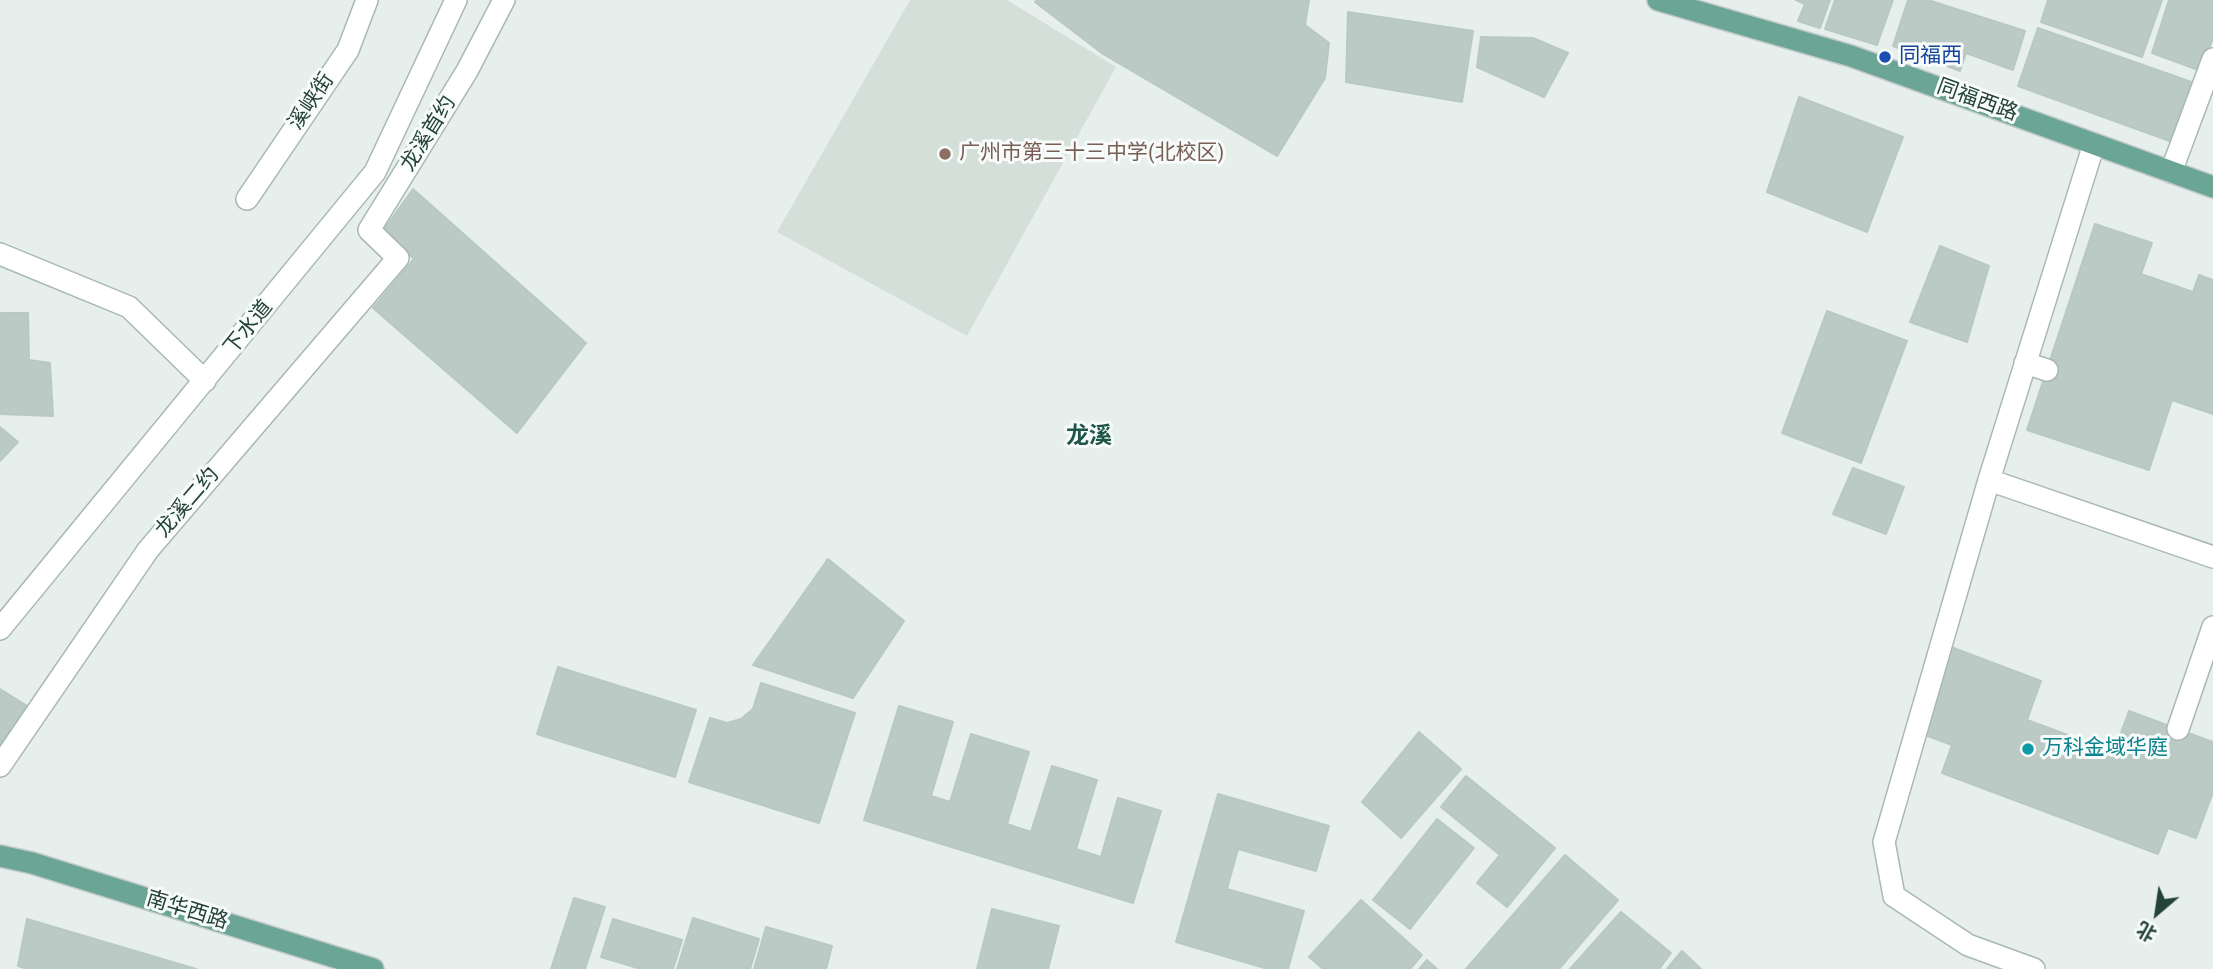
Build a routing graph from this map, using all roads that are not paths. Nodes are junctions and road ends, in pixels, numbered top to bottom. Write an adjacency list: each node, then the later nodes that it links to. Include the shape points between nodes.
1 (367, 0): 9 (street, 溪峡街, via 348,50)
2 (456, 0): 14 (street, 下水道, via 375,172)
3 (504, 0): 11 (street, 龙溪首约, via 467,71 369,230)
4 (1658, 0): 6 (main road, 同福西路, via 1851,56)
5 (2213, 59): 7 (street)
6 (2094, 144): 7 (main road, 同福西路); 12 (street)
7 (2171, 172): 8 (main road, 同福西路)
8 (2213, 187)
9 (247, 199)
10 (0, 254): 14 (street, via 129,307)
11 (398, 258): 20 (street, 龙溪二约, via 148,550)
12 (2025, 363): 13 (street); 15 (street)
13 (2047, 370)
14 (205, 381): 18 (street, 下水道)
15 (1989, 480): 16 (street); 23 (street, via 1884,842 1894,896 1968,945)
16 (2213, 557)
17 (2213, 627): 19 (street)
18 (0, 629)
19 (2178, 729)
20 (0, 766)
21 (0, 856): 22 (main road, 南华西路)
22 (373, 969)
23 (2034, 969)

